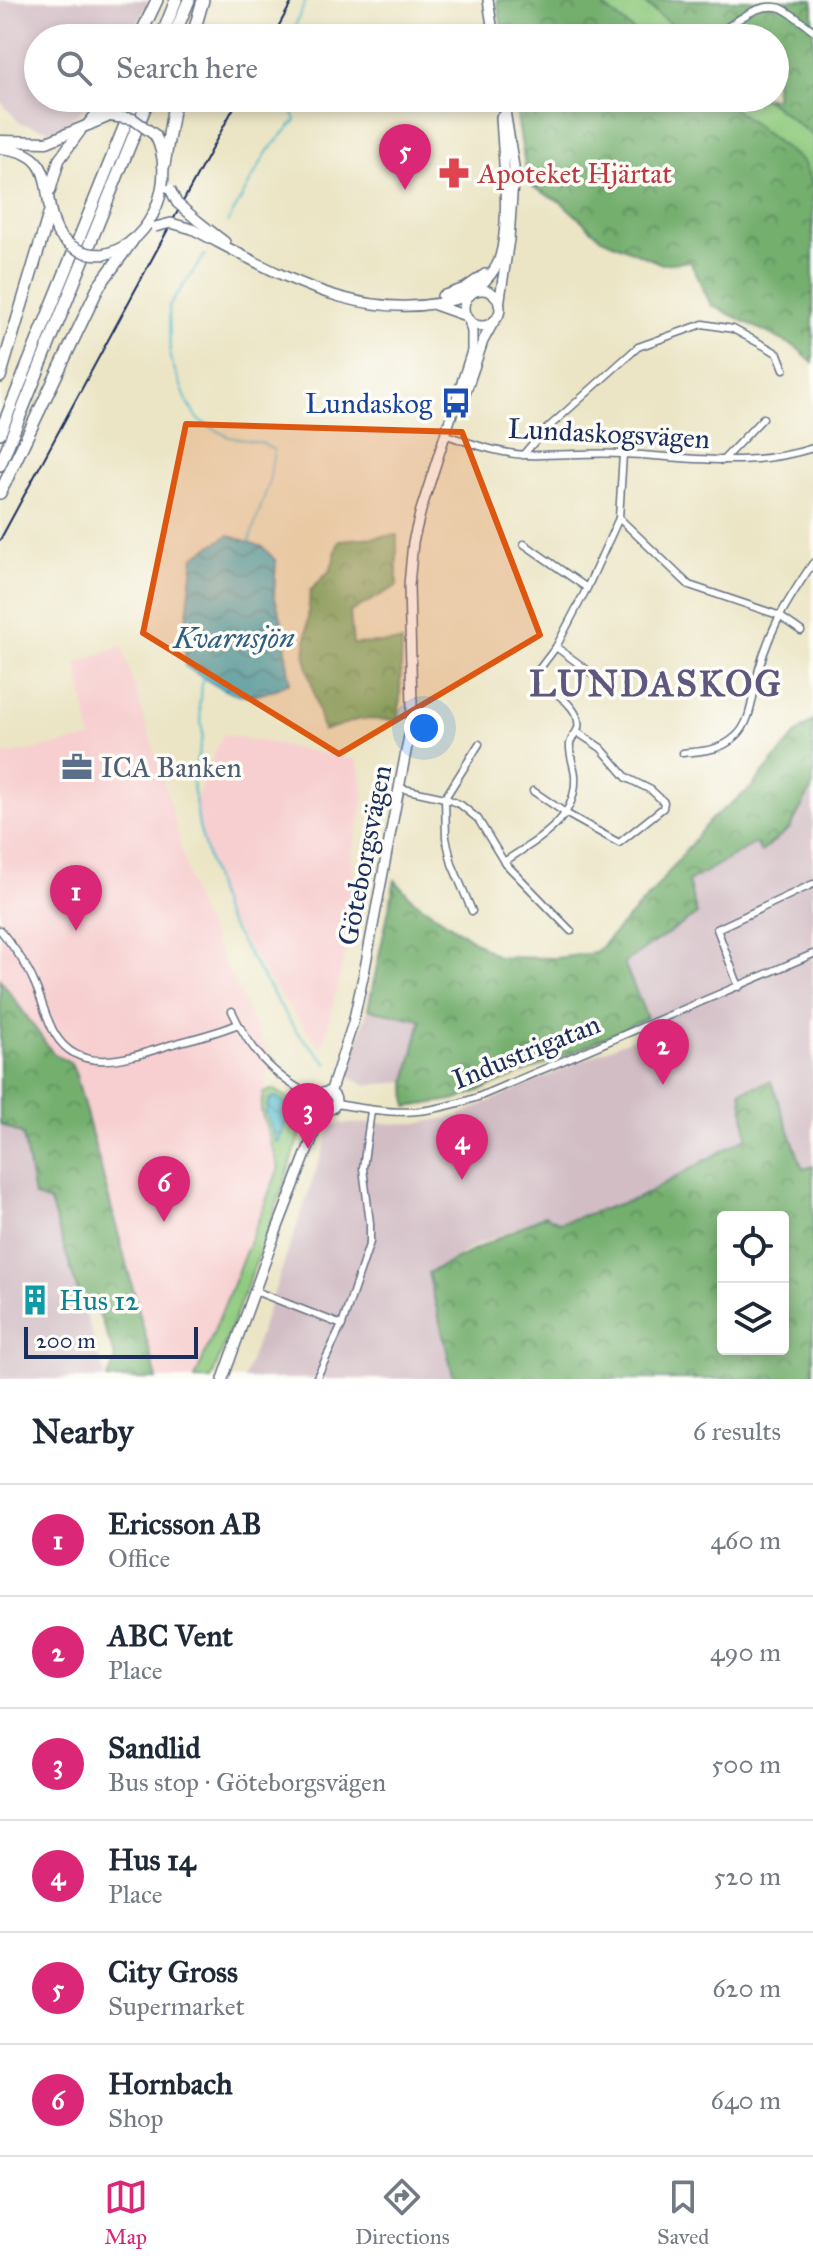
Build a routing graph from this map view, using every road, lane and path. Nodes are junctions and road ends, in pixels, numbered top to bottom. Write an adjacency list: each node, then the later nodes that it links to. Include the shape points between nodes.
1 (157, 0): 6 (highway)
2 (176, 0): 7 (highway)
3 (189, 0): 8 (highway)
4 (203, 0): 9 (highway)
5 (488, 0): 10 (street)
6 (146, 24)
7 (167, 24)
8 (179, 24)
9 (196, 24)
10 (492, 24)
11 (729, 24): 12 (street, via 769,4)
12 (813, 30)
13 (98, 112): 19 (highway)
14 (130, 112): 40 (highway)
15 (143, 112): 46 (highway)
16 (173, 112): 24 (highway)
17 (502, 112): 23 (street)
18 (505, 112): 21 (street)
19 (86, 125): 20 (main road, via 47,142); 24 (main road, bridge, via 110,116 133,119 155,135); 25 (main road, via 59,160)
20 (0, 141)
21 (510, 141): 23 (street); 26 (street)
22 (0, 148): 25 (main road, via 25,153 39,164)
23 (503, 151): 26 (street, via 509,158); 30 (street)
24 (164, 171): 28 (street, bridge, via 177,203); 29 (main road, via 155,209)
25 (49, 197): 27 (main road)
26 (512, 204): 34 (street)
27 (50, 211): 29 (main road, bridge, via 58,233 82,252 105,254); 38 (highway)
28 (195, 225): 29 (street, bridge, via 171,223); 33 (street, via 302,285 334,297)
29 (134, 239): 47 (highway, via 99,286)
30 (501, 243): 31 (street, via 496,266); 33 (street, via 479,281)
31 (474, 292): 32 (street); 34 (street, via 491,293); 35 (street, via 465,302)
32 (432, 304): 33 (street); 35 (street)
33 (418, 305)
34 (499, 305): 36 (street)
35 (467, 318): 36 (street, via 479,325); 41 (street, Göteborgsvägen, via 472,351)
36 (494, 321): 41 (street, Göteborgsvägen)
37 (784, 369): 44 (street, via 770,349 733,329 703,324 638,347)
38 (0, 377)
39 (763, 418): 45 (street, Lundaskogsvägen)
40 (0, 433)
41 (447, 435): 44 (street, Lundaskogsvägen); 61 (street, Göteborgsvägen, via 410,562 412,705)
42 (813, 448): 45 (street, Lundaskogsvägen, via 784,457)
43 (623, 454): 44 (street, Lundaskogsvägen); 45 (street, Lundaskogsvägen); 48 (street)
44 (523, 455)
45 (722, 461)
46 (0, 465)
47 (0, 493)
48 (619, 518): 51 (street); 52 (street, via 689,585)
49 (524, 544): 51 (street)
50 (813, 563): 52 (street)
51 (587, 588): 54 (street)
52 (778, 615): 53 (street); 60 (street, via 759,662 748,718 737,736 717,749)
53 (801, 631)
54 (556, 647): 55 (street); 56 (street)
55 (594, 675)
56 (534, 676)
57 (555, 693): 58 (street, via 578,719)
58 (577, 732): 64 (street, via 570,743 575,776); 64 (street, via 601,748 627,778 659,795 664,805 619,843)
59 (479, 744): 63 (street)
60 (683, 753)
61 (399, 788): 63 (street); 74 (street, Göteborgsvägen, via 353,1023)
62 (533, 791): 64 (street)
63 (445, 798): 65 (street, via 478,819); 67 (street, via 452,864)
64 (567, 814): 65 (street)
65 (504, 862): 69 (street)
66 (813, 884): 71 (street, via 717,929)
67 (472, 911)
68 (0, 930): 73 (street, via 34,982 55,1034 65,1048 86,1059 119,1060)
69 (571, 931)
70 (813, 954): 71 (street, Industrigatan)
71 (739, 987): 78 (street, Industrigatan, via 478,1097 416,1113)
72 (232, 1011): 73 (street)
73 (238, 1024): 75 (street, via 274,1072)
74 (330, 1093): 75 (street); 76 (street)
75 (318, 1098): 77 (street)
76 (336, 1104): 77 (street); 78 (street, Industrigatan)
77 (323, 1110): 79 (street)
78 (371, 1111): 80 (street, via 363,1168 370,1242)
79 (255, 1291): 80 (street); 81 (street)
80 (342, 1325): 82 (street)
81 (223, 1379)
82 (316, 1379)

